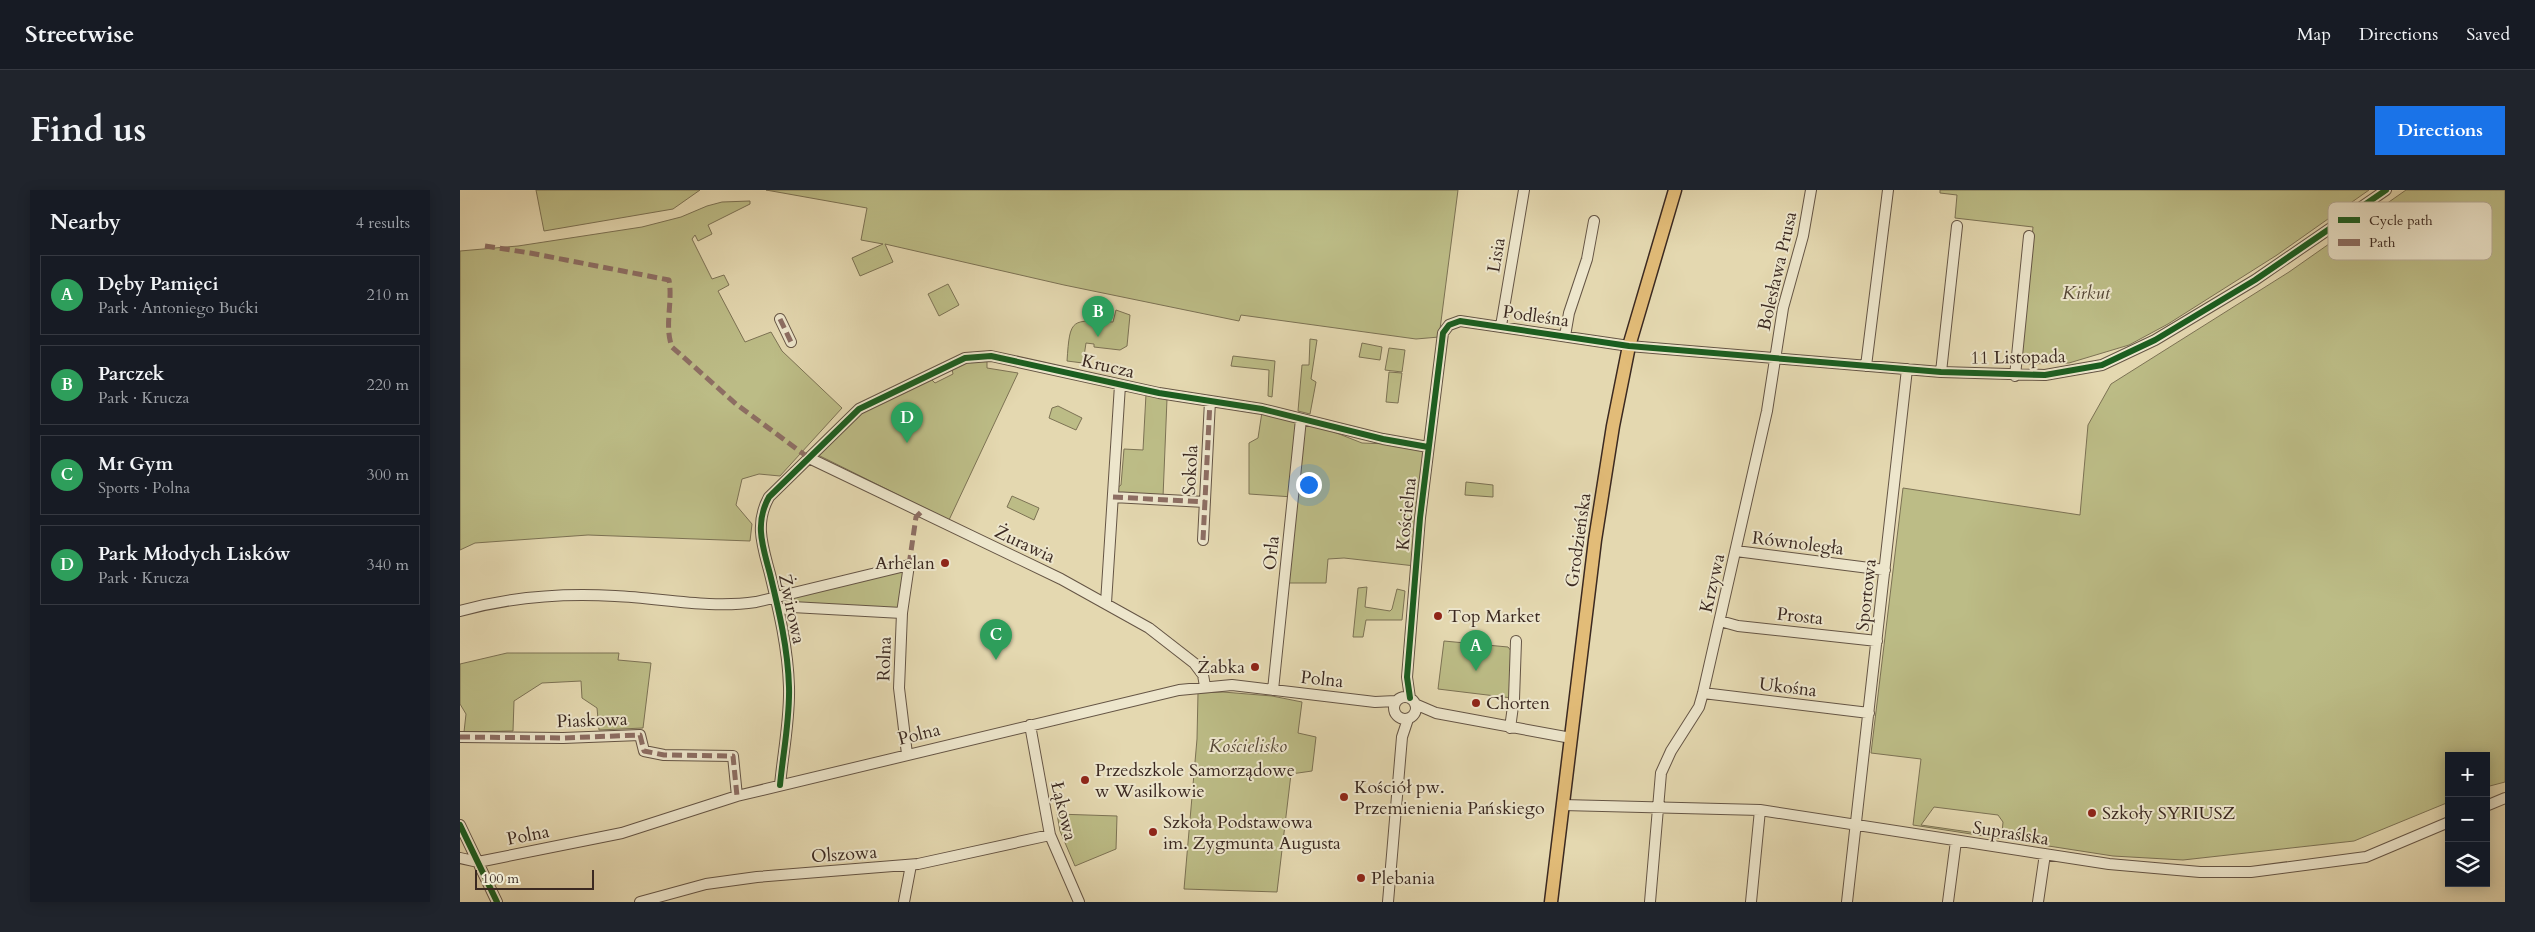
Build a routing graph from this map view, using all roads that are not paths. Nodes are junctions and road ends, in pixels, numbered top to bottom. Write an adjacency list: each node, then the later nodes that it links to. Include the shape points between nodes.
1 (1524, 190): 12 (street, Lisia)
2 (1675, 190): 16 (main road, Grodzieńska)
3 (1811, 190): 17 (street, Bolesława Prusa)
4 (1888, 190): 18 (street)
5 (2386, 190): 6 (street, 11 Listopada)
6 (2369, 202)
7 (1594, 221): 14 (street, via 1587,260 1569,313)
8 (1957, 226): 20 (street)
9 (2328, 230): 21 (street, 11 Listopada, via 2255,280 2128,355 2074,371)
10 (2029, 236): 21 (street)
11 (780, 319): 15 (street)
12 (1501, 326): 13 (street, Podleśna, via 1460,321 1449,324); 14 (street, Podleśna)
13 (1443, 333): 25 (street, Kościelna)
14 (1565, 336): 16 (street, Podleśna)
15 (791, 342)
16 (1629, 346): 17 (street, 11 Listopada); 48 (main road, Grodzieńska, via 1595,540)
17 (1776, 358): 18 (street, 11 Listopada); 30 (street, Krzywa)
18 (1866, 366): 19 (street, 11 Listopada)
19 (1906, 369): 20 (street, 11 Listopada); 31 (street, Sportowa)
20 (1941, 372): 21 (street, 11 Listopada)
21 (2015, 376)
22 (1120, 385): 23 (street, Krucza); 26 (street, Krucza, via 991,356 972,356 859,409); 27 (street)
23 (1210, 401): 24 (street, Krucza); 28 (street, Sokola)
24 (1301, 419): 25 (street, Krucza); 41 (street, Orla)
25 (1428, 447): 43 (street, Kościelna, via 1415,566)
26 (810, 458): 32 (street, Żwirowa, via 769,497 762,510 760,534); 33 (street, Żurawia, via 1061,578)
27 (1113, 498): 28 (street); 33 (street)
28 (1204, 502): 29 (street, Sokola)
29 (1202, 540)
30 (1736, 551): 31 (street, Równoległa); 37 (street, Krzywa)
31 (1885, 570): 39 (street, Sportowa)
32 (775, 597): 34 (street, Żwirowa); 35 (street, Żwirowa, via 731,606 575,594 503,600); 36 (street, Rolna, via 909,565)
33 (1106, 603): 40 (street, Żurawia, via 1175,646 1199,669)
34 (779, 610): 36 (street, via 792,607); 50 (street, Żwirowa, via 790,689)
35 (460, 612)
36 (902, 613): 49 (street, Rolna, via 899,688)
37 (1720, 621): 39 (street, Prosta, via 1738,626); 42 (street, Krzywa)
38 (1516, 641): 46 (street)
39 (1877, 641): 44 (street, Sportowa)
40 (1205, 686): 41 (street, Polna); 45 (street, Polna)
41 (1272, 690): 43 (street, Polna)
42 (1703, 693): 44 (street, Ukośna); 55 (street, Krzywa, via 1699,707 1671,750 1661,773)
43 (1405, 708): 46 (street, Polna); 70 (street, Kościelna)
44 (1869, 713): 57 (street, Sportowa)
45 (1030, 725): 49 (street, Polna); 60 (street, Łąkowa)
46 (1510, 728): 48 (street, Polna)
47 (460, 737): 51 (street, Piaskowa, via 563,738 640,734 644,750 664,755 733,756)
48 (1571, 738): 53 (main road, Grodzieńska)
49 (907, 754): 50 (street, Polna)
50 (780, 785): 51 (street, Polna)
51 (737, 796): 64 (street, Polna, via 622,833)
52 (2505, 798): 54 (street)
53 (1563, 804): 55 (street, Supraślska); 71 (main road, Grodzieńska)
54 (2490, 804)
55 (1657, 807): 56 (street, Supraślska); 72 (street, Krzywa)
56 (1760, 810): 57 (street, Supraślska); 73 (street)
57 (1856, 824): 61 (street, Supraślska); 74 (street, Sportowa)
58 (2445, 824): 62 (street, Supraślska, via 2366,857 2251,872 2200,872 2109,864)
59 (460, 825): 64 (street)
60 (1050, 835): 65 (street, Olszowa); 69 (street, Łąkowa)
61 (1956, 841): 62 (street, Supraślska); 75 (street)
62 (2045, 854): 76 (street)
63 (460, 858): 64 (street)
64 (478, 862): 66 (street)
65 (911, 864): 67 (street, Olszowa, via 706,884); 68 (street)
66 (497, 902)
67 (640, 902)
68 (904, 902)
69 (1079, 902)
70 (1388, 902)
71 (1552, 902)
72 (1650, 902)
73 (1751, 902)
74 (1847, 902)
75 (1948, 902)
76 (2038, 902)

